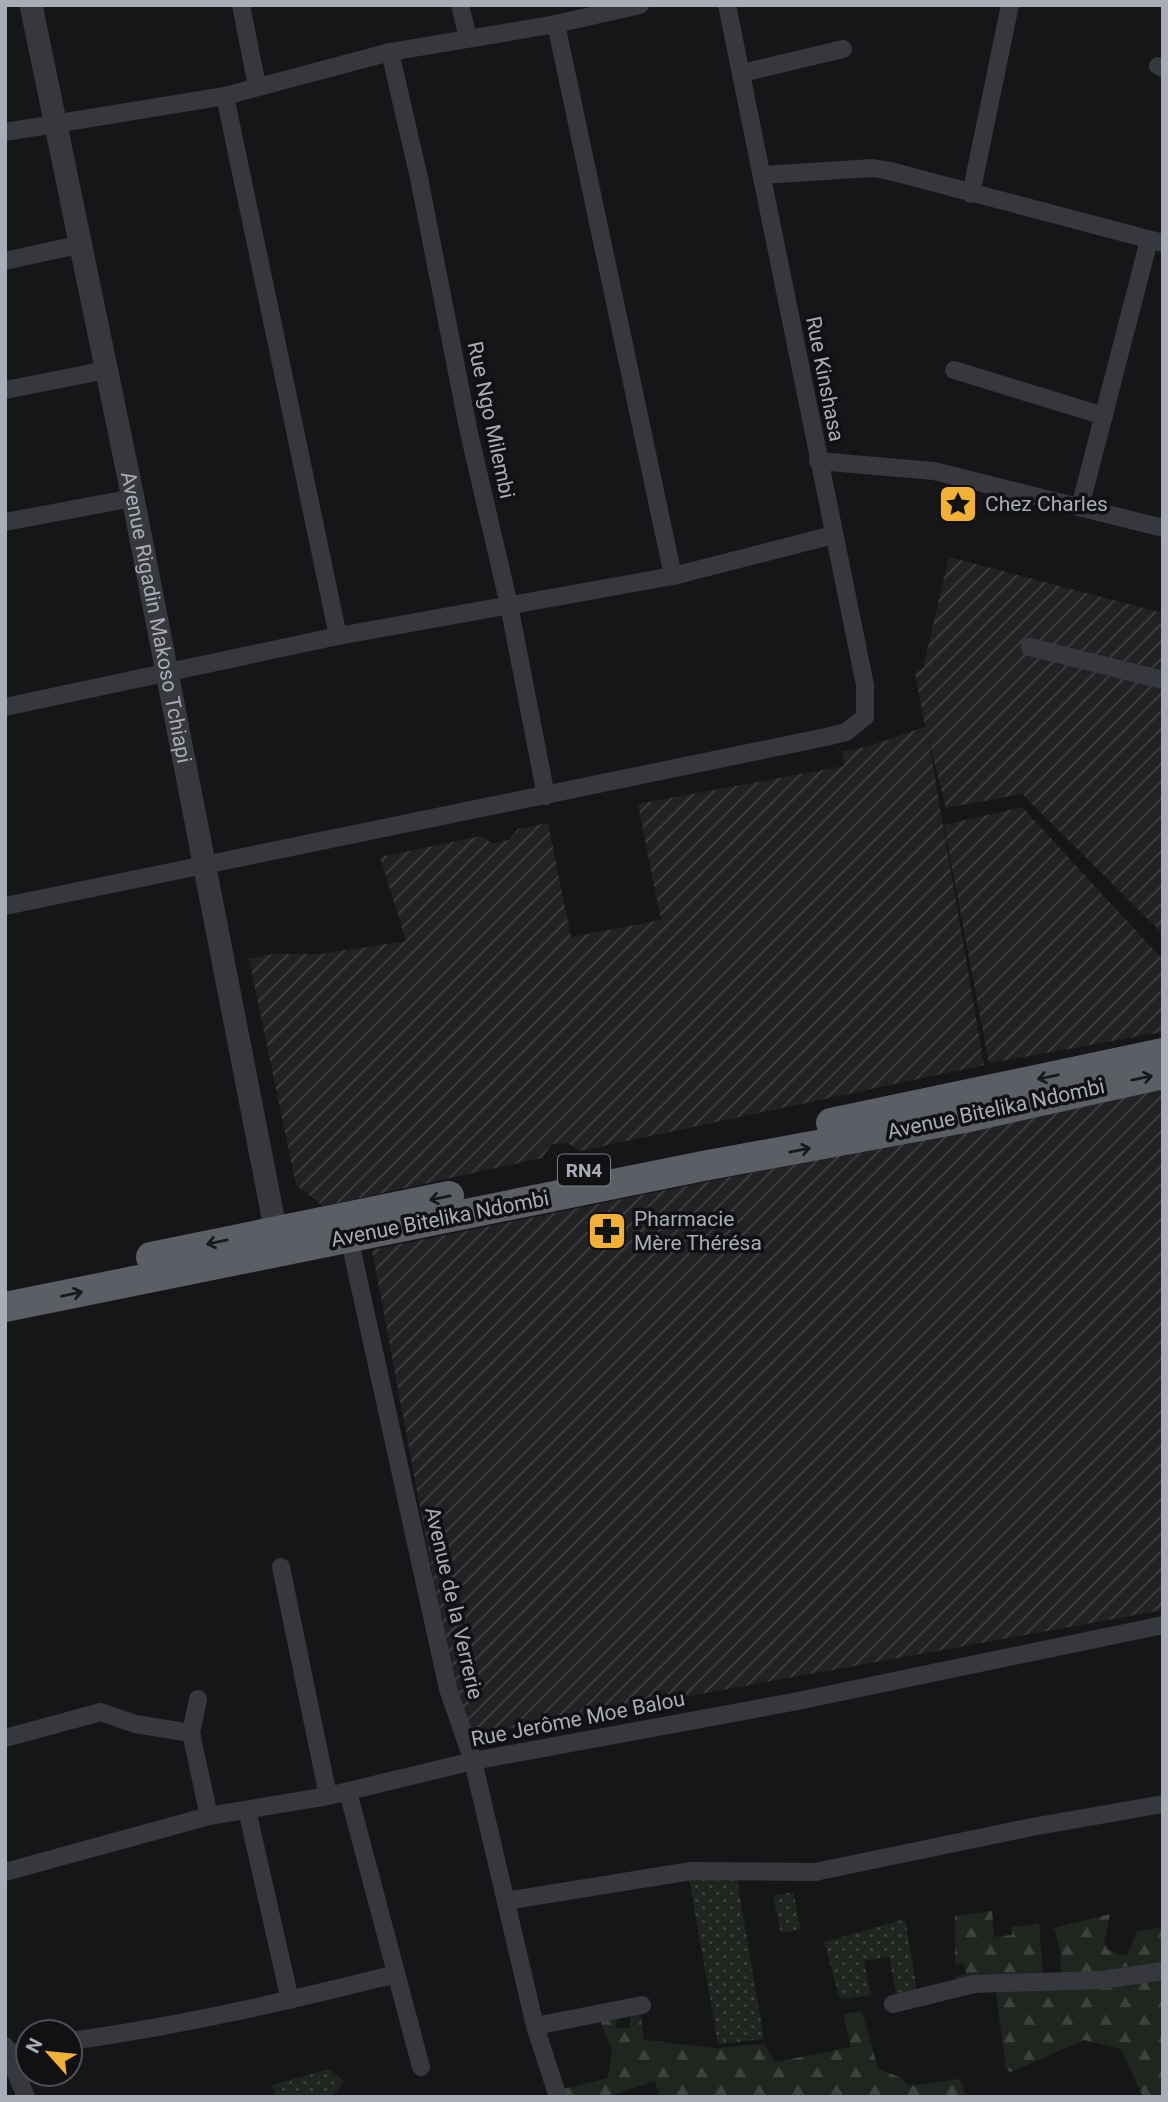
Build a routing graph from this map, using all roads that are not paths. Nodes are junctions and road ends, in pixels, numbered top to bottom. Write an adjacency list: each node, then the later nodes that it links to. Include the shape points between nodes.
1 (31, 5): 14 (street, Avenue Rigadin Makoso Tchiapi)
2 (241, 5): 12 (street)
3 (460, 5): 8 (street)
4 (640, 5): 7 (street)
5 (727, 5): 11 (street, Rue Kinshasa)
6 (1010, 5): 17 (street)
7 (556, 24): 8 (street); 31 (street)
8 (467, 38): 10 (street)
9 (843, 50): 11 (street)
10 (390, 52): 12 (street); 32 (street, Rue Ngo Milembi)
11 (742, 73): 16 (street, Rue Kinshasa)
12 (257, 86): 13 (street)
13 (225, 96): 14 (street); 33 (street)
14 (55, 122): 15 (street); 19 (street, Avenue Rigadin Makoso Tchiapi)
15 (5, 132)
16 (762, 175): 17 (street, via 873,169); 25 (street, Rue Kinshasa)
17 (971, 194): 18 (street)
18 (1156, 241): 24 (street)
19 (82, 244): 20 (street); 21 (street, Avenue Rigadin Makoso Tchiapi)
20 (5, 261)
21 (107, 370): 23 (street); 26 (street, Avenue Rigadin Makoso Tchiapi)
22 (954, 370): 24 (street)
23 (5, 390)
24 (1104, 416): 27 (street)
25 (818, 461): 27 (street, via 934,471); 30 (street, Rue Kinshasa)
26 (133, 498): 28 (street); 35 (street, Avenue Rigadin Makoso Tchiapi)
27 (1080, 507): 29 (street)
28 (5, 522)
29 (1163, 528)
30 (833, 535): 31 (street); 38 (street, Rue Kinshasa, via 865,685 865,717 853,728)
31 (673, 576): 32 (street)
32 (509, 605): 33 (street); 38 (street, Rue Ngo Milembi)
33 (338, 636): 35 (street)
34 (1030, 647): 36 (street)
35 (166, 675): 37 (street); 39 (street, Avenue Rigadin Makoso Tchiapi)
36 (1163, 680)
37 (5, 707)
38 (546, 796): 39 (street, Rue Kinshasa)
39 (204, 866): 40 (street, Rue Kinshasa); 44 (street, Avenue Rigadin Makoso Tchiapi)
40 (5, 906)
41 (1163, 1053): 44 (highway, Avenue Bitelika Ndombi / RN4, one-way to 44)
42 (1163, 1074): 43 (highway, Avenue Bitelika Ndombi / RN4, one-way to 42, via 964,1118)
43 (349, 1237): 44 (highway, Avenue Bitelika Ndombi / RN4); 52 (street, Avenue de la Verrerie, via 448,1689)
44 (277, 1241): 45 (highway, Avenue Bitelika Ndombi / RN4, one-way to 45); 46 (highway, Avenue Bitelika Ndombi / RN4, one-way to 44)
45 (5, 1287)
46 (5, 1307)
47 (281, 1567): 54 (street)
48 (1163, 1625): 52 (street, Rue Jerôme Moe Balou, via 793,1702)
49 (198, 1699): 50 (street)
50 (191, 1733): 51 (street, via 135,1724 101,1712); 57 (street)
51 (5, 1738)
52 (473, 1761): 53 (street, Rue Jerôme Moe Balou); 59 (street, Avenue de la Verrerie)
53 (348, 1792): 54 (street, Rue Jerôme Moe Balou); 61 (street)
54 (328, 1797): 56 (street, Rue Jerôme Moe Balou)
55 (1163, 1804): 59 (street, via 815,1872 691,1871)
56 (247, 1810): 57 (street, Rue Jerôme Moe Balou); 62 (street)
57 (209, 1816): 58 (street, Rue Jerôme Moe Balou)
58 (5, 1872)
59 (506, 1901): 65 (street, Avenue de la Verrerie)
60 (1163, 1971): 63 (street, via 1101,1980 974,1984)
61 (396, 1974): 62 (street); 68 (street)
62 (290, 2000): 66 (street)
63 (893, 2004)
64 (642, 2005): 65 (street)
65 (535, 2026): 70 (street, Avenue de la Verrerie)
66 (84, 2039)
67 (6, 2051): 69 (street)
68 (421, 2067)
69 (26, 2097)
70 (558, 2097)

